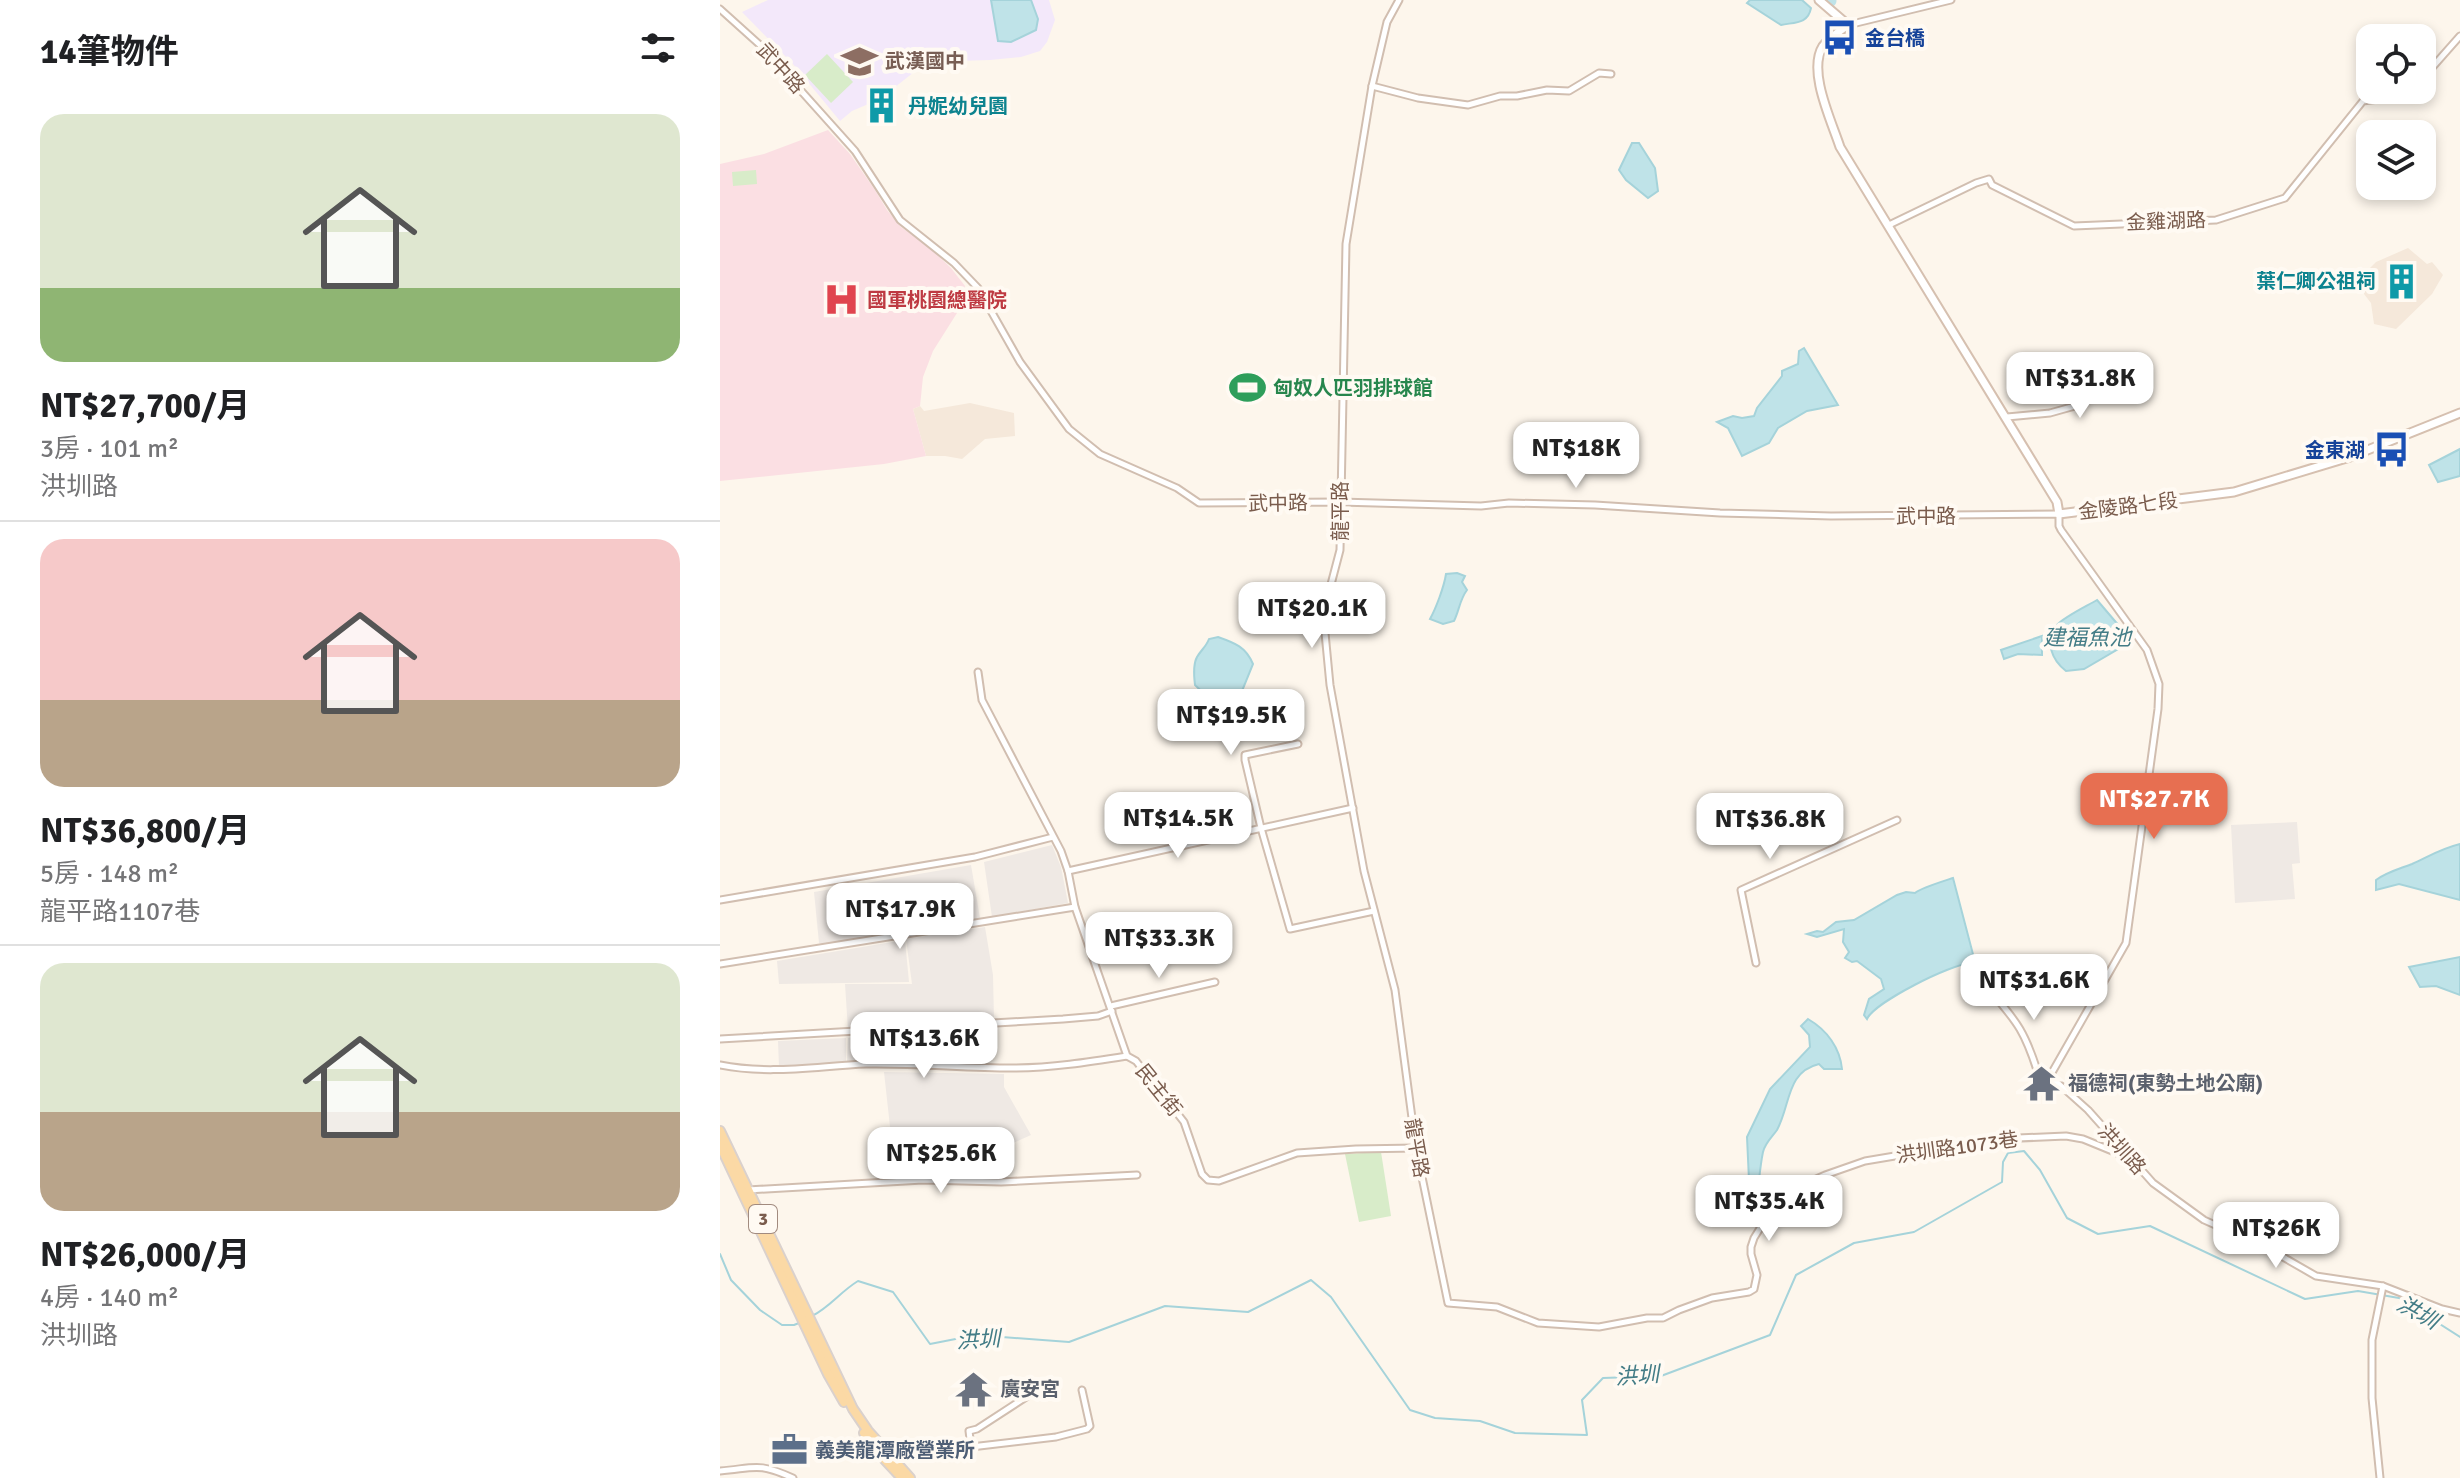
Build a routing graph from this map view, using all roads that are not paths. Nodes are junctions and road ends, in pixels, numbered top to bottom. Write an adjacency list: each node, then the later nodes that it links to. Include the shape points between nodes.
1 (1399, 0): 9 (street, 龍平路, via 1387,22)
2 (1951, 0): 5 (street)
3 (1822, 2): 5 (street)
4 (720, 9): 15 (street, 武中路, via 760,45 855,151 900,220 978,288 1058,417 1100,454 1199,503)
5 (1848, 25): 11 (street, 金陵路七段, via 1823,46 1818,77 1840,147)
6 (2460, 36): 7 (street)
7 (2436, 63)
8 (1611, 74): 9 (street, via 1592,75 1569,91 1500,96 1468,105)
9 (1372, 86): 15 (street, 龍平路, via 1344,267)
10 (2361, 104): 11 (street, 金雞湖路, via 2285,198 2216,220 2074,226 1989,179)
11 (1889, 225): 14 (street, 金陵路七段)
12 (2060, 376): 14 (street, via 2079,389 2075,406)
13 (2460, 413): 16 (street, 金陵路七段, via 2350,457 2234,492)
14 (2007, 417): 16 (street, 金陵路七段)
15 (1340, 502): 16 (street, 武中路, via 1595,505 1831,516); 19 (street, 龍平路, via 1340,550 1324,611 1330,685)
16 (2059, 514): 35 (street, via 2061,530 2147,650 2159,684 2126,943)
17 (978, 672): 22 (street, 民主街, via 982,700)
18 (1298, 744): 21 (street, via 1245,755)
19 (1353, 808): 21 (street); 26 (street, 龍平路)
20 (1897, 820): 27 (street, via 1741,890)
21 (1261, 828): 23 (street); 26 (street, via 1290,929)
22 (1053, 837): 23 (street, 民主街); 24 (street, via 975,857)
23 (1068, 871): 25 (street, 民主街)
24 (720, 900)
25 (1075, 907): 28 (street); 31 (street, 民主街)
26 (1374, 911): 38 (street, 龍平路, via 1395,990)
27 (1756, 963)
28 (720, 964)
29 (1215, 982): 31 (street)
30 (1993, 994): 35 (street, 洪圳路, via 2019,1024 2037,1070)
31 (1111, 1009): 32 (street, via 1098,1016 1063,1019); 33 (street, 民主街)
32 (720, 1039)
33 (1127, 1056): 34 (street, via 1013,1068 866,1064 783,1070); 38 (street, 民主街, via 1184,1122 1208,1180 1219,1181 1297,1153)
34 (720, 1065)
35 (2050, 1076): 39 (street, 洪圳路)
36 (720, 1131): 41 (main road, 3)
37 (720, 1145): 41 (main road, 3)
38 (1416, 1148): 43 (street, 龍平路)
39 (2128, 1157): 42 (street, 洪圳路, via 2153,1183 2204,1220 2316,1276); 43 (street, 洪圳路1073巷, via 2066,1136 1996,1139 1865,1161 1778,1196 1768,1205 1751,1247 1754,1289 1698,1302 1663,1318 1579,1327 1538,1323 1497,1307)
40 (1137, 1175): 41 (street)
41 (746, 1190): 45 (main road, 3)
42 (2383, 1286): 44 (street, 洪圳路); 52 (street, via 2372,1340)
43 (1448, 1303)
44 (2460, 1313)
45 (810, 1325): 50 (main road, 3, via 850,1413); 51 (main road, 3, via 853,1409)
46 (1043, 1386): 47 (street, via 969,1431 971,1447 1087,1429)
47 (1082, 1390)
48 (723, 1471): 49 (street, via 764,1467)
49 (793, 1478)
50 (902, 1478)
51 (910, 1478)
52 (2380, 1478)

